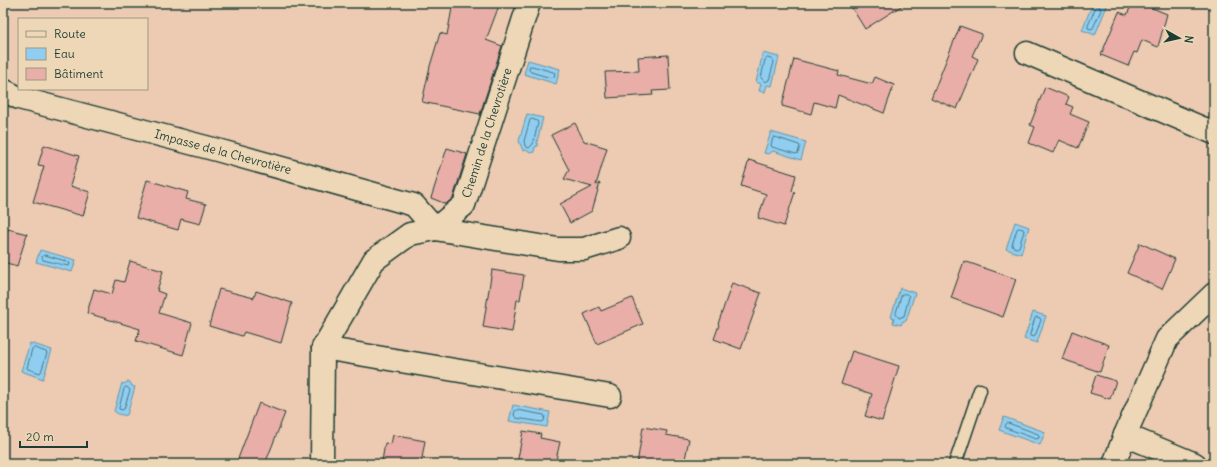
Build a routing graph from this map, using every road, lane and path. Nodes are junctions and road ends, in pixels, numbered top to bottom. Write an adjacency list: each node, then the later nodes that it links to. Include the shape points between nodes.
1 (529, 3): 5 (street, Chemin de la Chevrotière, via 464,205)
2 (1027, 53): 4 (street)
3 (3, 90): 5 (street, Impasse de la Chevrotière, via 19,98 414,205)
4 (1214, 133)
5 (435, 229): 6 (street, via 558,249 584,249); 8 (street, Chemin de la Chevrotière, via 410,234 374,260)
6 (619, 238)
7 (1214, 294): 11 (street, via 1167,339)
8 (324, 348): 10 (street); 12 (street, Chemin de la Chevrotière)
9 (980, 390): 13 (lane)
10 (610, 396)
11 (1125, 435): 14 (street); 15 (street)
12 (322, 464)
13 (955, 464)
14 (1114, 464)
15 (1195, 464)

